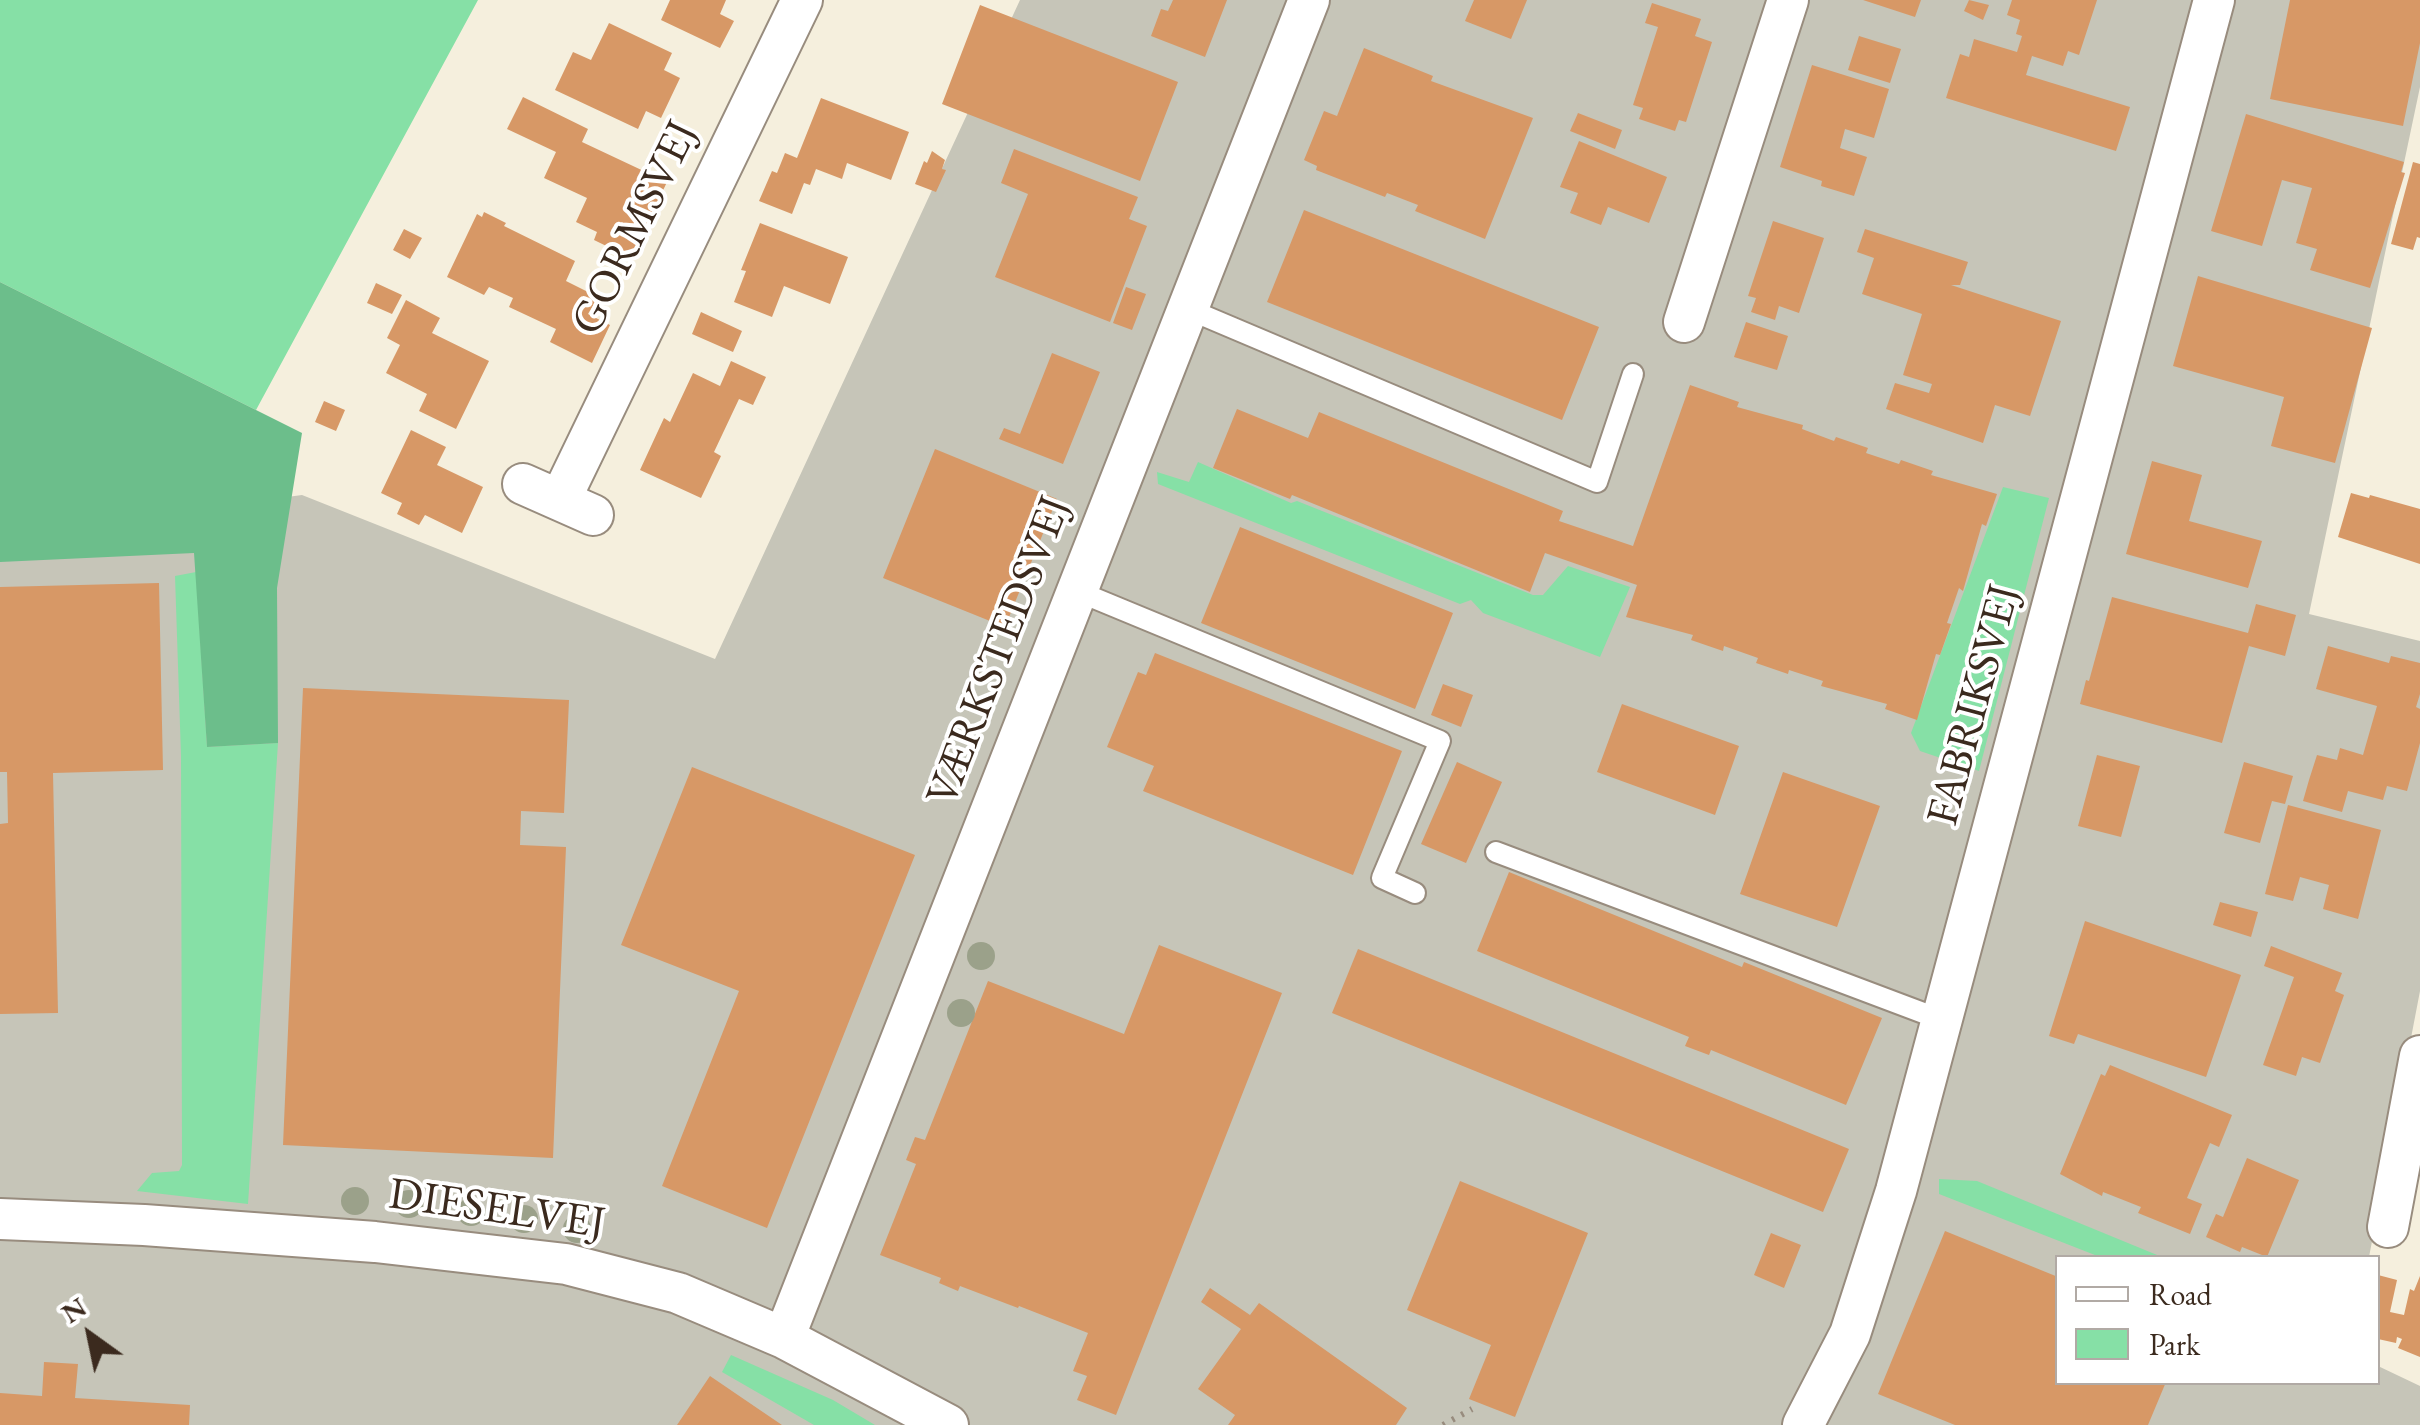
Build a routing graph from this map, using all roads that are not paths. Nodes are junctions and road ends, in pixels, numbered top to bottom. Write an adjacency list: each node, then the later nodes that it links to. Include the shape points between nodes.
1 (802, 0): 8 (street, GORMSVEJ, via 576,508)
2 (1309, 0): 5 (street, VÆRKSTEDSVEJ)
3 (1788, 0): 6 (street)
4 (2214, 0): 12 (street, FABRIKSVEJ)
5 (1188, 309): 7 (lane, via 1597,482); 9 (street, VÆRKSTEDSVEJ)
6 (1684, 322)
7 (1633, 374)
8 (523, 484)
9 (1077, 591): 11 (lane, via 1440,741 1382,878); 16 (street, VÆRKSTEDSVEJ)
10 (1496, 852): 12 (lane)
11 (1415, 893)
12 (1942, 1020): 18 (street, FABRIKSVEJ, via 1850,1334)
13 (2420, 1056): 15 (street)
14 (0, 1218): 16 (street, DIESELVEJ, via 375,1242 566,1264 678,1293)
15 (2388, 1227)
16 (784, 1338): 17 (street, DIESELVEJ)
17 (948, 1425)
18 (1803, 1425)

